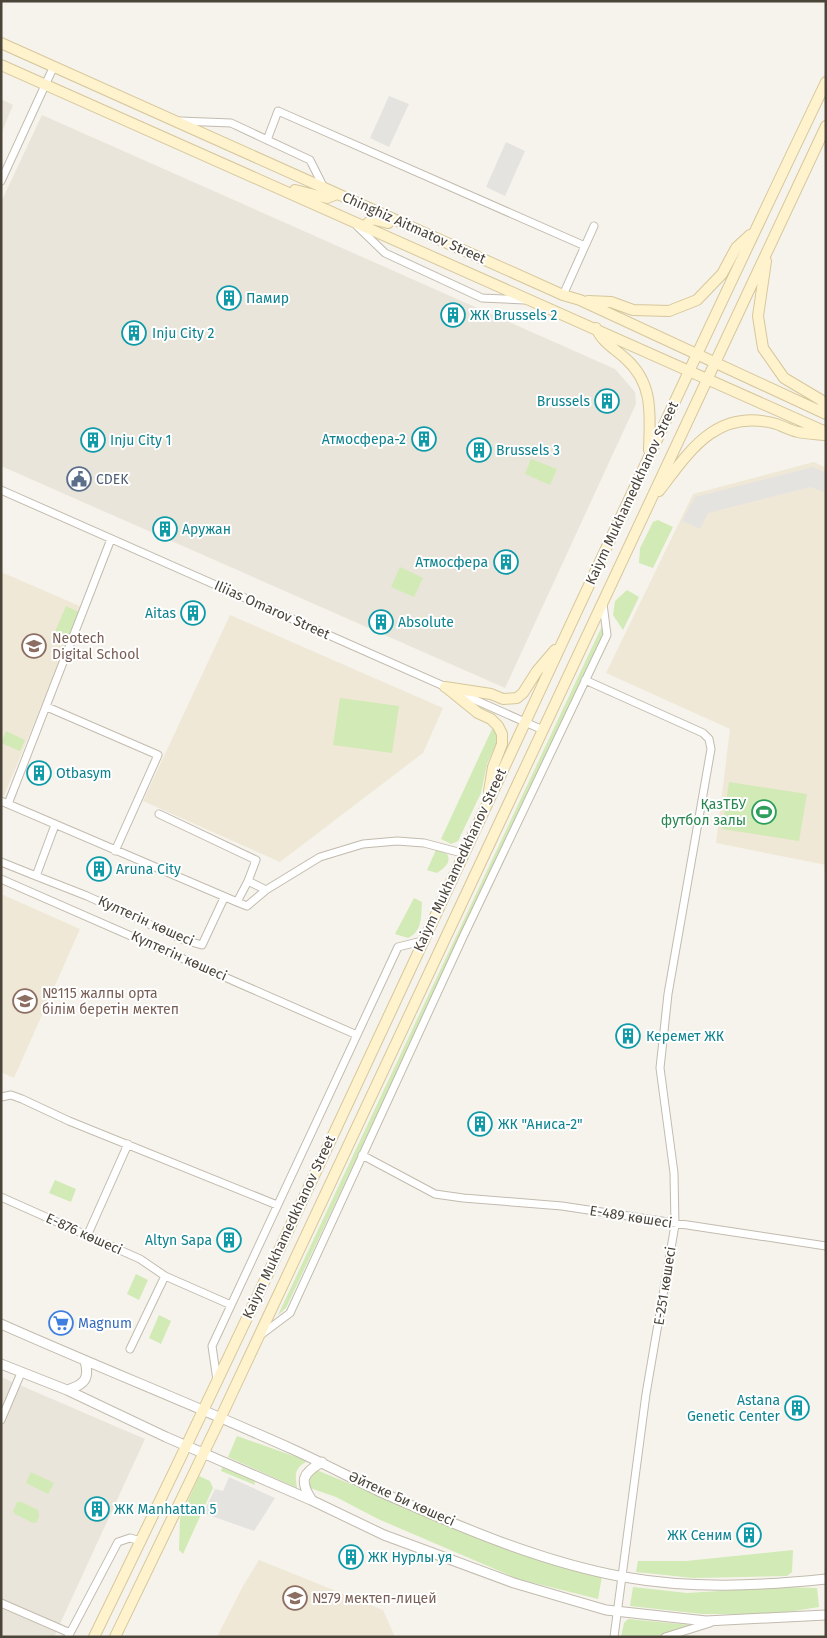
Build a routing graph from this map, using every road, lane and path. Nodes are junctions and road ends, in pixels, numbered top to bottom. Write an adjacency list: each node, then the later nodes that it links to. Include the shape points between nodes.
1 (1, 43): 3 (main road, Chinghiz Aitmatov Street)
2 (1, 65): 5 (main road, Chinghiz Aitmatov Street)
3 (54, 68): 5 (street); 6 (main road, Chinghiz Aitmatov Street)
4 (826, 82): 18 (main road, Kaiym Mukhamedkhanov Street)
5 (46, 85): 9 (main road, Chinghiz Aitmatov Street); 11 (street)
6 (149, 110): 7 (main road, Chinghiz Aitmatov Street); 9 (main road)
7 (172, 121): 10 (street, via 231,123); 13 (main road, Chinghiz Aitmatov Street)
8 (826, 126): 21 (main road, Kaiym Mukhamedkhanov Street)
9 (142, 128): 12 (main road, Chinghiz Aitmatov Street)
10 (266, 140): 13 (street, via 310,160); 20 (street, via 278,111)
11 (1, 181)
12 (280, 188): 14 (main road, via 327,198); 15 (main road, Chinghiz Aitmatov Street)
13 (324, 188): 14 (main road, Chinghiz Aitmatov Street)
14 (337, 194): 19 (main road, Chinghiz Aitmatov Street)
15 (351, 221): 16 (main road, Chinghiz Aitmatov Street); 23 (street, via 385,253 482,298)
16 (364, 226): 19 (main road, via 376,219); 23 (main road, Chinghiz Aitmatov Street)
17 (594, 226): 20 (street)
18 (755, 231): 24 (main road, via 736,248 722,274 697,300 669,311 633,310 611,302); 26 (main road, Kaiym Mukhamedkhanov Street)
19 (429, 235): 22 (main road, Chinghiz Aitmatov Street)
20 (585, 246): 22 (street)
21 (768, 247): 27 (main road, Kaiym Mukhamedkhanov Street); 30 (main road, via 758,316 763,348 784,378 821,400)
22 (563, 295): 24 (main road, Chinghiz Aitmatov Street)
23 (530, 300): 25 (main road, Chinghiz Aitmatov Street)
24 (580, 300): 26 (main road, Chinghiz Aitmatov Street)
25 (596, 328): 28 (main road, Chinghiz Aitmatov Street); 33 (main road, via 601,338 632,364 646,386 651,408)
26 (697, 354): 27 (main road, Chinghiz Aitmatov Street); 28 (main road, Kaiym Mukhamedkhanov Street)
27 (714, 362): 29 (main road, Kaiym Mukhamedkhanov Street); 31 (main road, Chinghiz Aitmatov Street)
28 (689, 371): 29 (main road, Chinghiz Aitmatov Street); 33 (main road, Kaiym Mukhamedkhanov Street)
29 (706, 379): 32 (main road, Chinghiz Aitmatov Street); 35 (main road, Kaiym Mukhamedkhanov Street)
30 (826, 407)
31 (826, 414)
32 (826, 434): 35 (main road, via 798,432 772,423 746,420 716,428 699,441)
33 (649, 454): 38 (main road, Kaiym Mukhamedkhanov Street)
34 (1, 490): 36 (street, Iliias Omarov Street)
35 (646, 508): 37 (main road, Kaiym Mukhamedkhanov Street)
36 (112, 539): 40 (street, Iliias Omarov Street); 41 (street)
37 (602, 602): 39 (street, via 607,635); 43 (main road, Kaiym Mukhamedkhanov Street)
38 (563, 640): 40 (main road, via 516,698 503,699); 42 (main road, Kaiym Mukhamedkhanov Street)
39 (585, 680): 61 (street); 64 (street, Е-251 көшесі, via 703,732 711,749 668,994 660,1068 674,1173)
40 (446, 687): 42 (street, Iliias Omarov Street); 45 (main road, via 478,713 491,719 502,734)
41 (47, 707): 44 (street); 48 (street, via 158,755)
42 (525, 722): 43 (street, Iliias Omarov Street); 45 (main road, Kaiym Mukhamedkhanov Street)
43 (542, 730): 70 (main road, Kaiym Mukhamedkhanov Street)
44 (5, 803): 47 (street)
45 (486, 804): 49 (main road, Kaiym Mukhamedkhanov Street)
46 (159, 814): 53 (street, via 256,860)
47 (54, 825): 48 (street); 51 (street)
48 (115, 851): 55 (street)
49 (462, 853): 54 (street, via 424,843 363,844 320,857); 57 (main road, Kaiym Mukhamedkhanov Street)
50 (1, 862): 51 (street)
51 (36, 876): 55 (street, Култегін көшесі, via 202,946)
52 (1, 879): 58 (street, Күлтегін көшесі)
53 (248, 881): 54 (street); 56 (street)
54 (266, 890): 56 (street, via 247,906)
55 (224, 898): 56 (street)
56 (237, 902)
57 (422, 941): 58 (street, via 398,947); 75 (main road, Kaiym Mukhamedkhanov Street)
58 (356, 1035): 63 (street)
59 (1, 1097): 60 (street, via 10,1095 22,1099)
60 (128, 1144): 63 (street); 65 (street)
61 (362, 1155): 64 (street, Е-489 көшесі, via 435,1194 562,1206); 70 (street, via 290,1312)
62 (1, 1197): 65 (street, Е-876 көшесі)
63 (277, 1205): 68 (street)
64 (675, 1225): 66 (street, Е-489 көшесі); 85 (street, Е-251 көшесі, via 646,1394)
65 (88, 1236): 67 (street, Е-876 көшесі, via 140,1259)
66 (826, 1246)
67 (165, 1276): 68 (street, Е-876 көшесі); 71 (street)
68 (231, 1305): 75 (street, via 212,1346)
69 (1, 1324): 72 (street, Әйтеке Би көшесі)
70 (259, 1335): 78 (main road, Kaiym Mukhamedkhanov Street)
71 (130, 1349)
72 (85, 1361): 76 (street, via 86,1379 79,1386); 77 (street, Әйтеке Би көшесі)
73 (1, 1364): 74 (street)
74 (21, 1373): 76 (street); 79 (street)
75 (217, 1380): 77 (main road, Kaiym Mukhamedkhanov Street)
76 (67, 1390): 80 (street)
77 (203, 1411): 78 (street, Әйтеке Би көшесі); 80 (main road, Kaiym Mukhamedkhanov Street)
78 (220, 1419): 81 (main road, Kaiym Mukhamedkhanov Street); 82 (street, Әйтеке Би көшесі)
79 (1, 1420)
80 (186, 1446): 81 (street); 84 (main road, Kaiym Mukhamedkhanov Street)
81 (203, 1454): 83 (street); 93 (main road, Kaiym Mukhamedkhanov Street)
82 (322, 1462): 83 (street, via 305,1475 304,1484); 85 (street, Әйтеке Би көшесі, via 383,1493 481,1533 562,1563)
83 (311, 1500): 88 (street, via 415,1547 514,1583)
84 (141, 1541): 91 (street, via 130,1538 118,1542); 92 (main road, Kaiym Mukhamedkhanov Street)
85 (623, 1577): 86 (street, Әйтеке Би көшесі, via 755,1586); 88 (street, Е-251 көшесі)
86 (826, 1579)
87 (1, 1603): 91 (street)
88 (618, 1612): 90 (street); 94 (street, Е-251 көшесі)
89 (826, 1615): 90 (street)
90 (714, 1621): 95 (street)
91 (69, 1635)
92 (94, 1637)
93 (115, 1637)
94 (614, 1637)
95 (665, 1637)

